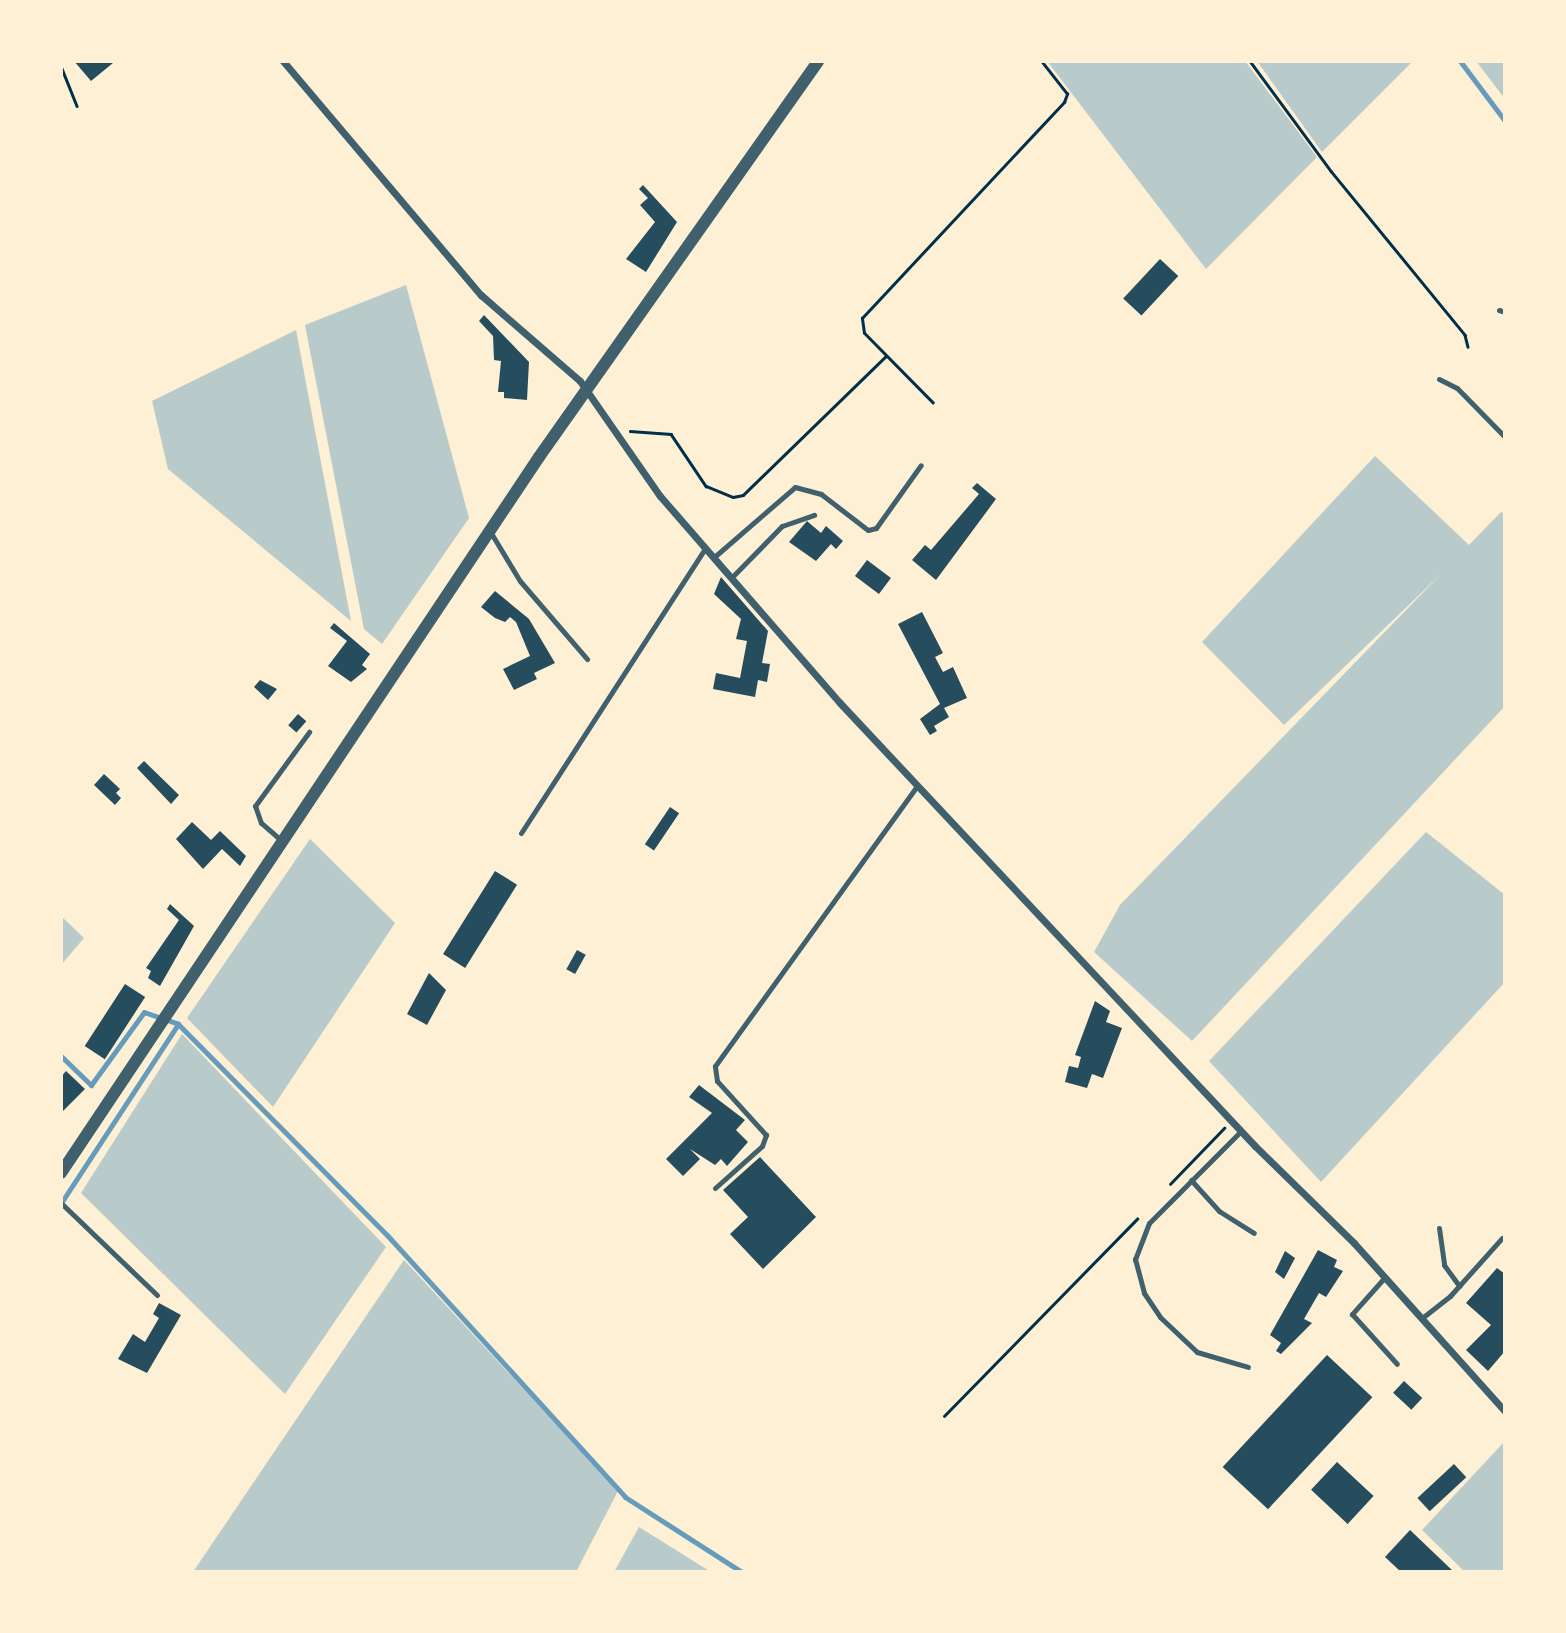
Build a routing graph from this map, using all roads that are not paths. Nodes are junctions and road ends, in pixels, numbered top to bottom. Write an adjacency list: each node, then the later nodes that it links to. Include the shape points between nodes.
1 (283, 61): 4 (street, via 481,295)
2 (818, 61): 4 (street)
3 (1439, 379): 5 (lane, via 1457,388)
4 (587, 394): 8 (street); 9 (street, via 660,496)
5 (1505, 438)
6 (921, 465): 10 (lane, via 876,528 868,530 821,494 796,487)
7 (814, 515): 11 (lane, via 782,526)
8 (490, 530): 12 (lane, via 520,581); 16 (street)
9 (705, 549): 10 (street); 15 (lane)
10 (713, 558): 11 (street)
11 (731, 578): 14 (street)
12 (587, 659)
13 (309, 732): 16 (lane, via 256,806 261,823)
14 (917, 786): 17 (street); 20 (lane, via 715,1066 717,1081 766,1135 762,1146)
15 (521, 833)
16 (282, 841): 18 (street)
17 (1241, 1131): 19 (lane); 25 (street)
18 (61, 1173)
19 (1191, 1180): 23 (lane, via 1219,1211); 30 (lane, via 1140,1235 1135,1259 1144,1293 1160,1317 1197,1352)
20 (715, 1188)
21 (61, 1203): 27 (lane)
22 (1439, 1228): 26 (lane, via 1444,1265)
23 (1254, 1233)
24 (1502, 1238): 26 (lane)
25 (1385, 1277): 28 (street); 29 (lane, via 1352,1314)
26 (1459, 1286): 28 (lane)
27 (157, 1295)
28 (1422, 1318): 31 (street)
29 (1397, 1364)
30 (1248, 1367)
31 (1505, 1411)

